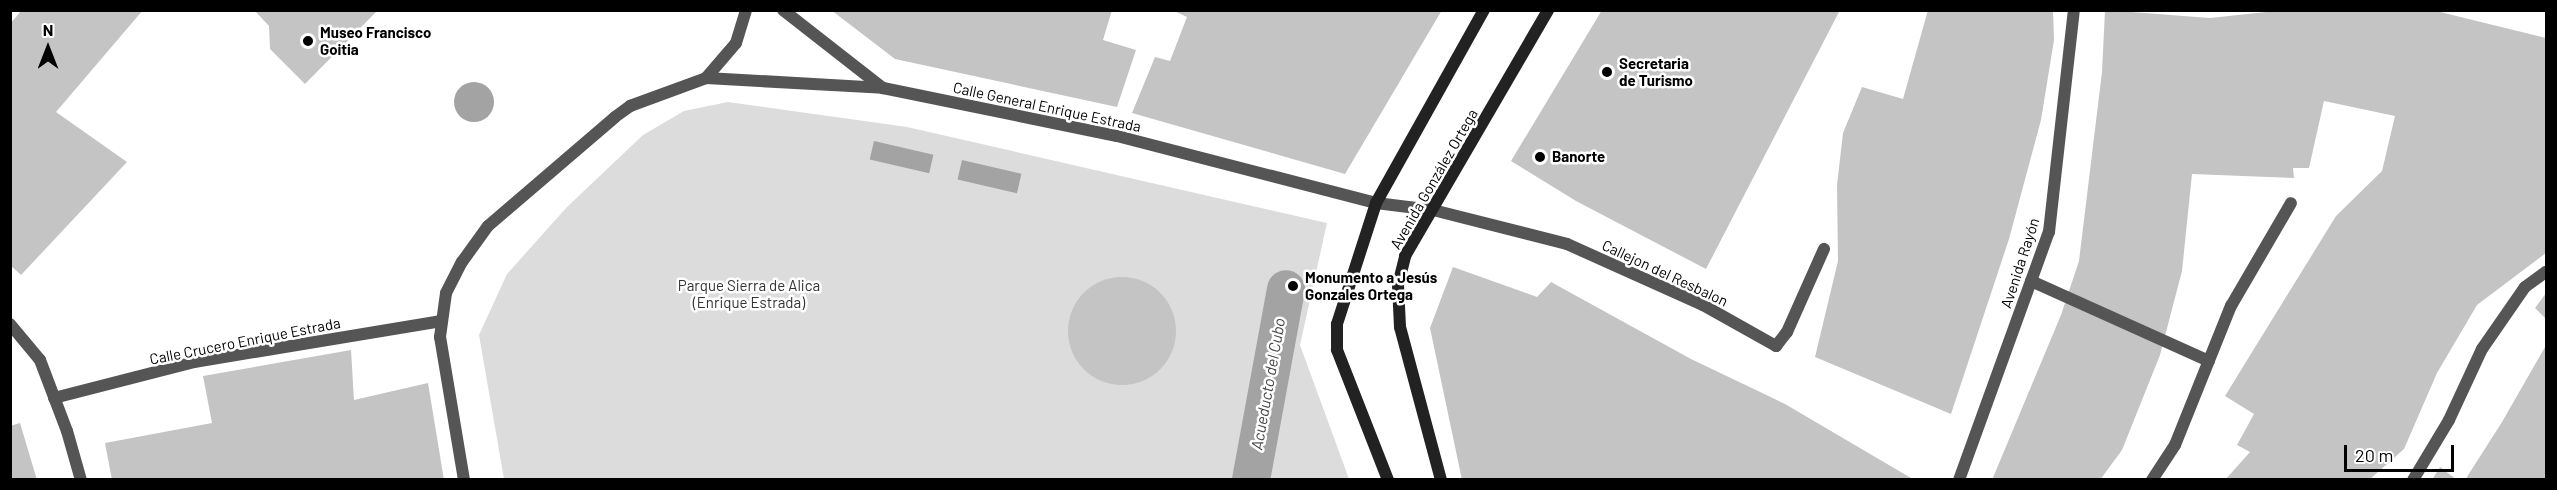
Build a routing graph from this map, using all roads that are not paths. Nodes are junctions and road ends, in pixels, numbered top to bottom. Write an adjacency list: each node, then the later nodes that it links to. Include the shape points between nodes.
1 (746, 10): 6 (street, Calle General Enrique Estrada, via 736,43)
2 (783, 10): 7 (street)
3 (1484, 10): 8 (street, Avenida González Ortega)
4 (1548, 10): 10 (street, Avenida González Ortega)
5 (2074, 10): 13 (street, Avenida Rayón, via 2049,232)
6 (706, 78): 7 (street, Calle General Enrique Estrada); 14 (street, Calle General Enrique Estrada, via 630,106 488,226 446,293)
7 (883, 88): 8 (street, Calle General Enrique Estrada, via 1117,136)
8 (1376, 203): 10 (street, Calle General Enrique Estrada); 20 (street, Avenida González Ortega, via 1337,324 1337,350 1384,460)
9 (2291, 203): 16 (street, via 2231,306)
10 (1433, 210): 11 (street, Callejon del Resbalon, via 1568,244 1703,305 1776,346 1787,332); 21 (street, Avenida González Ortega, via 1405,256 1398,285 1400,327)
11 (1824, 249)
12 (2547, 272): 24 (street, via 2525,287 2482,349 2449,420)
13 (2031, 281): 16 (street); 22 (street, Avenida Rayón)
14 (442, 321): 17 (street, Calle Crucero Enrique Estrada, via 194,363); 19 (street, Calle General Enrique Estrada, via 440,337)
15 (10, 324): 17 (street, via 40,360)
16 (2209, 361): 23 (street, via 2175,445)
17 (54, 398): 18 (street)
18 (81, 480)
19 (464, 480)
20 (1388, 480)
21 (1441, 480)
22 (1959, 480)
23 (2152, 480)
24 (2413, 480)

